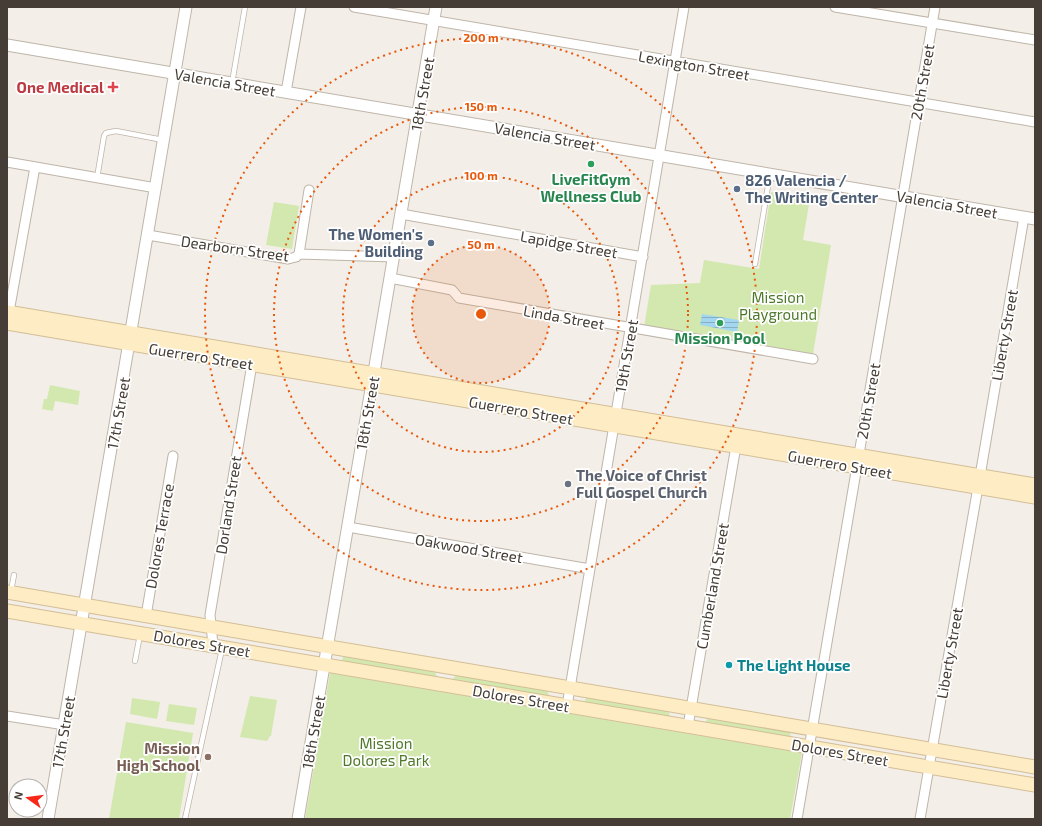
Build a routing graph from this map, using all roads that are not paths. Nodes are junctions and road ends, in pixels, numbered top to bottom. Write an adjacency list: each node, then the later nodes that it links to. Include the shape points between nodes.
1 (186, 7): 14 (street, 17th Street)
2 (245, 7): 15 (lane)
3 (301, 7): 16 (street)
4 (354, 7): 9 (street, Lexington Street)
5 (436, 7): 9 (street, 18th Street)
6 (684, 7): 13 (street, 19th Street)
7 (835, 7): 10 (street)
8 (935, 7): 10 (street, 20th Street)
9 (434, 20): 13 (street, Lexington Street); 18 (street, 18th Street)
10 (932, 23): 11 (street); 17 (street, 20th Street)
11 (1035, 40)
12 (7, 45): 14 (street, Valencia Street)
13 (676, 62): 17 (street, Lexington Street); 21 (street, 19th Street)
14 (175, 74): 15 (street, Valencia Street); 20 (street, 17th Street)
15 (232, 83): 16 (street, Valencia Street)
16 (286, 92): 18 (street, Valencia Street)
17 (918, 103): 19 (street, Lexington Street); 28 (street, 20th Street)
18 (418, 114): 21 (street, Valencia Street); 29 (street, 18th Street)
19 (1035, 122)
20 (164, 141): 25 (lane, via 116,131 106,133); 26 (street, 17th Street)
21 (660, 156): 24 (street, Valencia Street); 33 (street, 19th Street)
22 (7, 162): 23 (street)
23 (35, 167): 25 (street); 37 (street)
24 (770, 174): 28 (street, Valencia Street); 35 (lane)
25 (97, 178): 26 (street)
26 (156, 188): 31 (street, 17th Street)
27 (309, 190): 32 (street)
28 (902, 196): 30 (street, Valencia Street); 46 (street, 20th Street)
29 (401, 214): 33 (street, Lapidge Street); 34 (street, 18th Street)
30 (1030, 218): 47 (street, Liberty Street)
31 (148, 235): 32 (street, Dearborn Street, via 288,259); 39 (street, 17th Street)
32 (299, 254): 34 (street, Dearborn Street)
33 (643, 257): 38 (street, 19th Street)
34 (394, 258): 36 (street, 18th Street)
35 (755, 264)
36 (390, 278): 38 (street, Linda Street, via 452,290 459,298); 42 (street, 18th Street)
37 (8, 316): 39 (main road, Guerrero Street)
38 (631, 329): 40 (street, Linda Street); 43 (street, 19th Street)
39 (130, 339): 41 (main road, Guerrero Street); 42 (main road, Guerrero Street); 54 (street, 17th Street)
40 (813, 359)
41 (252, 364): 42 (main road, Guerrero Street); 58 (street, Dorland Street, via 210,613)
42 (373, 379): 43 (main road, Guerrero Street); 50 (street, 18th Street)
43 (615, 421): 44 (main road, Guerrero Street); 46 (main road, Guerrero Street); 51 (street, 19th Street)
44 (736, 446): 46 (main road, Guerrero Street); 68 (street, Cumberland Street)
45 (173, 456): 56 (street, Dolores Terrace)
46 (857, 462): 47 (main road, Guerrero Street); 72 (street, 20th Street)
47 (979, 481): 48 (main road, Guerrero Street); 49 (main road, Guerrero Street); 74 (street, Liberty Street)
48 (1035, 485)
49 (1035, 497)
50 (348, 527): 51 (street, Oakwood Street); 61 (street, 18th Street)
51 (590, 569): 66 (street, 19th Street)
52 (14, 576): 53 (lane)
53 (9, 592): 54 (main road, Dolores Street)
54 (86, 605): 56 (main road, Dolores Street); 57 (street, 17th Street)
55 (7, 610): 57 (main road, Dolores Street)
56 (146, 616): 58 (main road, Dolores Street)
57 (82, 623): 59 (main road, Dolores Street); 70 (street, 17th Street)
58 (211, 627): 60 (street, Dorland Street); 61 (main road, Dolores Street)
59 (140, 633): 60 (main road, Dolores Street); 62 (lane)
60 (218, 646): 63 (main road, Dolores Street); 79 (lane)
61 (328, 646): 63 (street, 18th Street); 64 (main road, Dolores Street)
62 (135, 661)
63 (325, 664): 65 (main road, Dolores Street); 80 (street, 18th Street)
64 (446, 667): 65 (main road); 66 (main road, Dolores Street)
65 (443, 685): 67 (main road, Dolores Street)
66 (571, 688): 67 (street, 19th Street); 68 (main road, Dolores Street)
67 (567, 706): 71 (main road, Dolores Street)
68 (692, 708): 71 (street, Cumberland Street); 72 (main road, Dolores Street)
69 (7, 716): 70 (street)
70 (64, 725): 78 (street, 17th Street)
71 (688, 726): 73 (main road, Dolores Street)
72 (812, 729): 73 (street, 20th Street); 74 (main road, Dolores Street)
73 (809, 747): 76 (main road, Dolores Street); 81 (street, 20th Street)
74 (933, 749): 75 (main road, Dolores Street); 76 (street, Liberty Street)
75 (1035, 766)
76 (929, 767): 77 (main road, Dolores Street); 82 (street, Liberty Street)
77 (1035, 785)
78 (48, 819)
79 (185, 819)
80 (298, 819)
81 (796, 819)
82 (920, 819)

